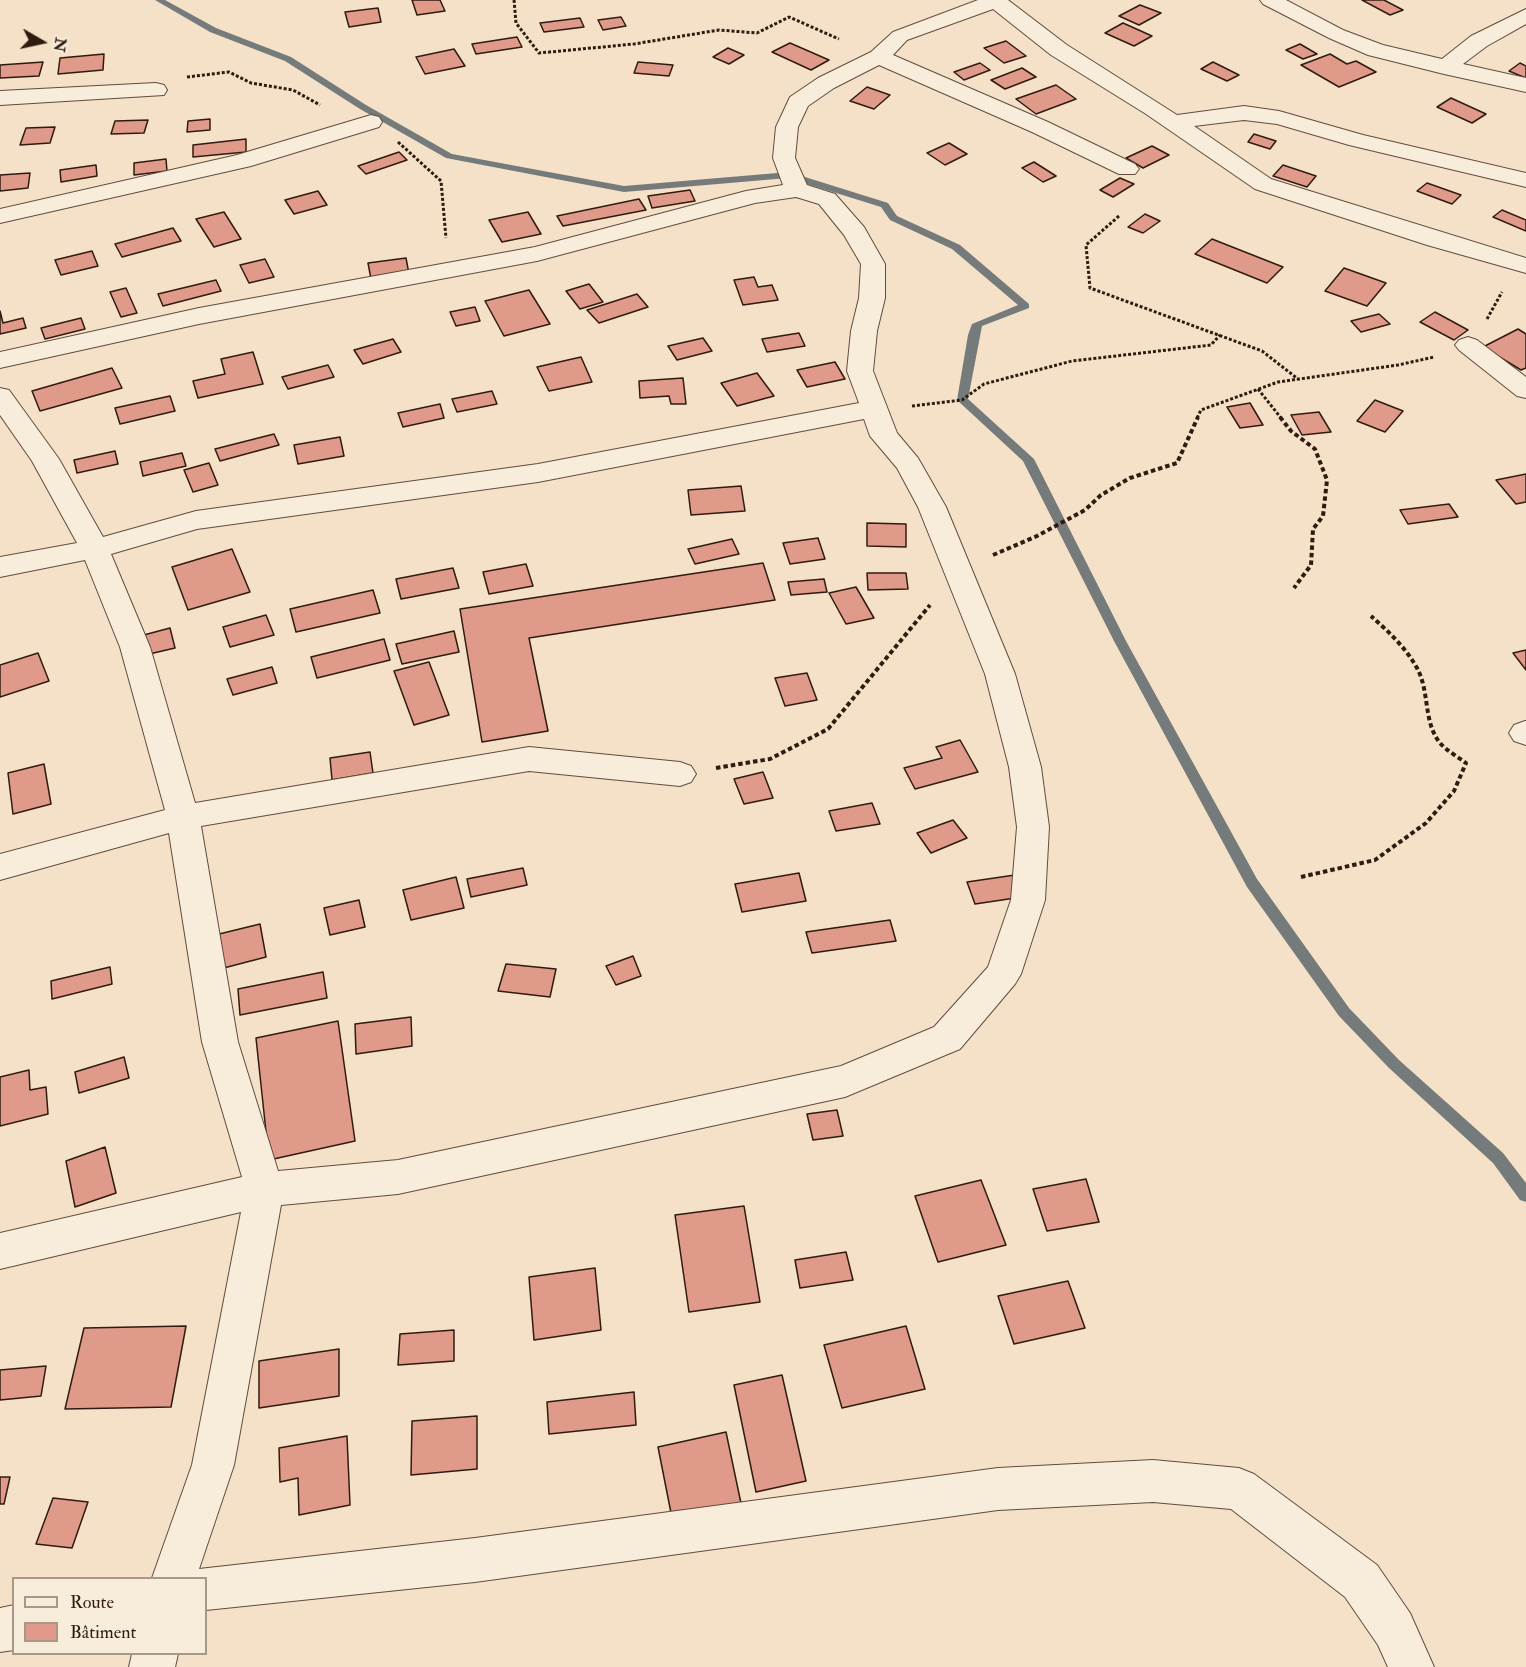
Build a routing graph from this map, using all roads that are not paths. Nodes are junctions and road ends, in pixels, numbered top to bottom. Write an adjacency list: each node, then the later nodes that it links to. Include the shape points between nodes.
1 (1270, 0): 5 (street, via 1376,50)
2 (995, 1): 4 (street, via 900,36); 9 (street, via 1059,50)
3 (1526, 15): 5 (street, via 1479,41)
4 (879, 57): 11 (street); 13 (street, via 798,102 787,127 784,159)
5 (1444, 68): 6 (street)
6 (1526, 86)
7 (156, 90): 8 (street)
8 (0, 98)
9 (1173, 122): 12 (street, via 1244,112); 15 (street, via 1263,184)
10 (371, 123): 14 (street, via 243,161)
11 (1127, 169)
12 (1526, 180)
13 (797, 190): 17 (street, via 754,196 537,254 199,316); 20 (street, via 827,199 855,232 873,264 872,298 860,371)
14 (0, 216)
15 (1520, 265)
16 (1468, 345): 18 (street)
17 (0, 360)
18 (1526, 390)
19 (0, 396): 21 (street, via 45,459)
20 (873, 409): 21 (street, via 538,473 196,520); 26 (street, via 884,436 908,464 932,507 959,571 1000,674 1024,767 1033,827 1028,900 1003,974 947,1038 834,1083 398,1177)
21 (95, 549): 22 (street); 24 (street, via 135,647)
22 (0, 567)
23 (680, 774): 24 (street, via 529,759)
24 (183, 817): 25 (street); 26 (street, via 220,1042)
25 (0, 867)
26 (265, 1189): 27 (street); 28 (street, via 213,1465)
27 (0, 1251)
28 (174, 1577)
29 (207, 1588): 30 (street, via 475,1560 998,1489 1153,1481 1239,1489 1361,1581 1394,1629)
30 (1411, 1667)

